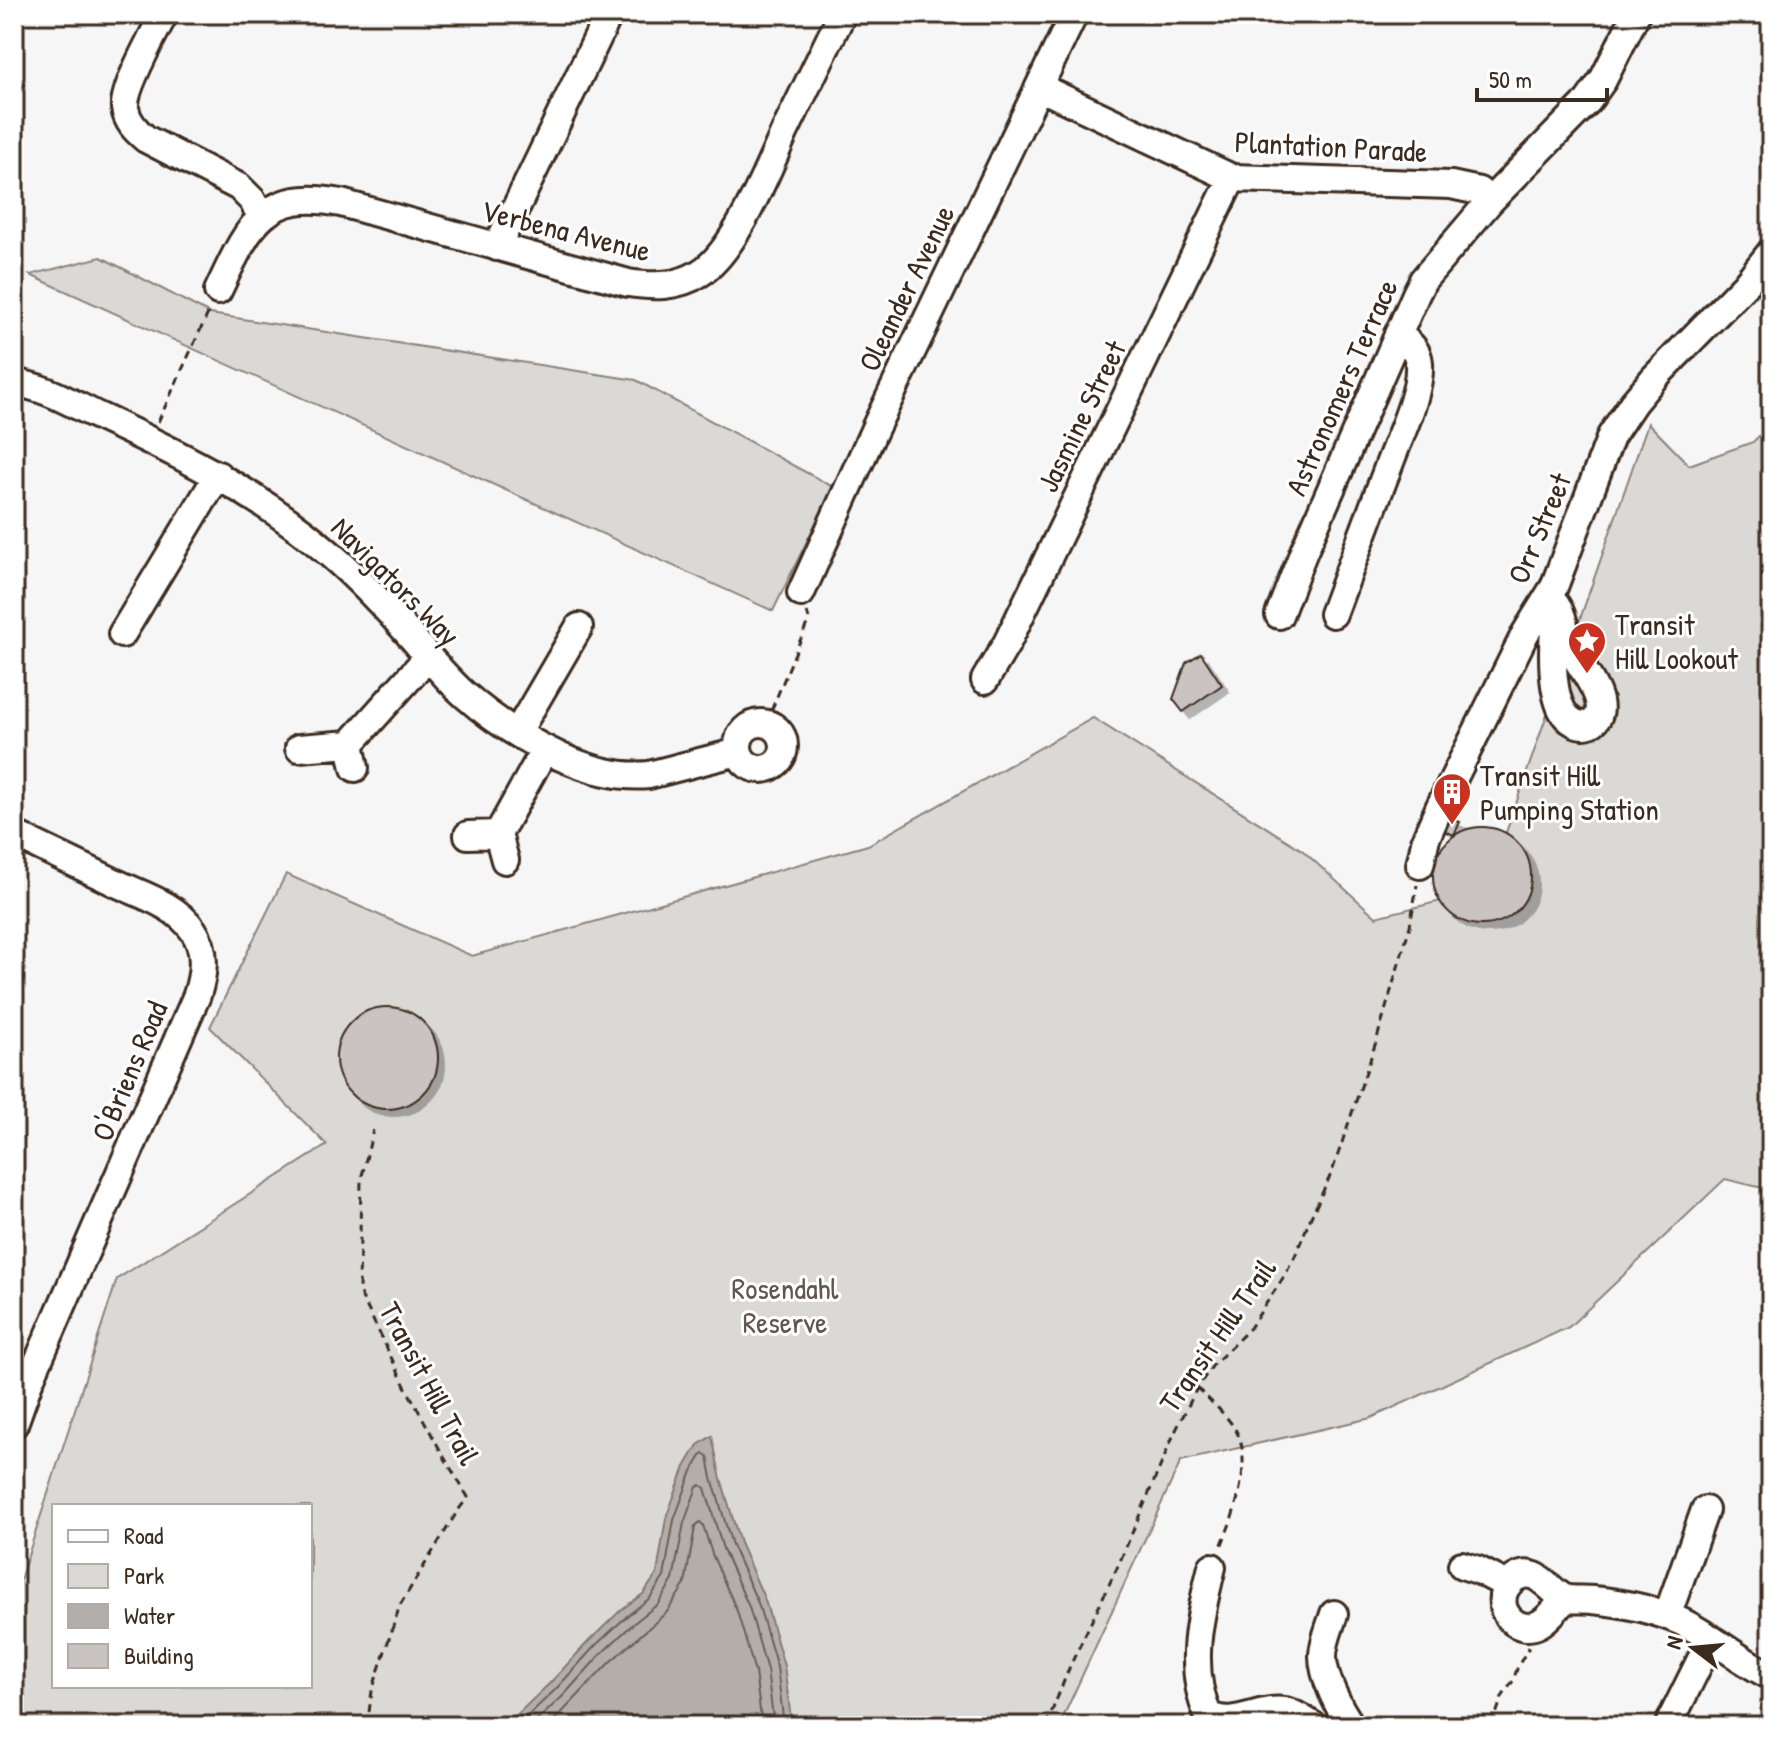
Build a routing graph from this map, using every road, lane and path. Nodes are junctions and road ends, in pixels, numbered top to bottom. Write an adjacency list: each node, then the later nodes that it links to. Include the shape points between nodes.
1 (164, 14): 9 (street, via 130,85 125,109 129,120 146,139 239,187)
2 (609, 14): 10 (street)
3 (842, 14): 10 (street, Verbena Avenue, via 751,205 726,247 702,272 649,286)
4 (1074, 14): 6 (street, Oleander Avenue)
5 (1636, 14): 8 (street, Astronomers Terrace, via 1595,92)
6 (1039, 87): 7 (street, Plantation Parade); 17 (street, Oleander Avenue)
7 (1232, 178): 8 (street, Plantation Parade, via 1441,184 1479,191); 23 (street, Jasmine Street)
8 (1490, 201): 13 (street, Astronomers Terrace, via 1423,280)
9 (261, 216): 10 (street, Verbena Avenue, via 288,203 317,199); 12 (street)
10 (497, 247)
11 (1771, 252): 33 (street, Orr Street, via 1654,378 1611,436 1552,602 1525,634 1440,806)
12 (218, 291): 15 (path)
13 (1398, 334): 18 (street, via 1418,354 1418,381); 19 (street, Astronomers Terrace)
14 (14, 383): 15 (street, Navigators Way, via 40,388)
15 (150, 440): 16 (street, Navigators Way)
16 (218, 475): 21 (street); 22 (street, Navigators Way, via 330,554)
17 (801, 593): 24 (path, via 809,619)
18 (1333, 614)
19 (1279, 615)
20 (579, 627): 25 (street)
21 (122, 634)
22 (428, 657): 25 (street, Navigators Way, via 465,695); 27 (street)
23 (985, 680)
24 (768, 723): 28 (street, via 758,722 741,733); 28 (street, via 777,728 785,748 773,766 752,768)
25 (517, 733): 26 (street, Navigators Way)
26 (545, 749): 28 (street, Navigators Way, via 605,773 638,776); 30 (street)
27 (332, 752)
28 (738, 752)
29 (14, 834): 36 (street, O'Briens Road, via 169,907 192,928 203,961 197,995)
30 (498, 834): 31 (street); 32 (street)
31 (468, 835)
32 (505, 860)
33 (1420, 865): 35 (path, Transit Hill Trail, via 1410,926 1332,1172 1285,1275 1250,1328)
34 (373, 1130): 48 (path, Transit Hill Trail, via 361,1180 359,1291 468,1497 400,1605 372,1691)
35 (1197, 1388): 39 (path, via 1236,1430 1243,1463 1232,1521); 49 (path, Transit Hill Trail)
36 (14, 1424)
37 (1705, 1510): 43 (street)
38 (1462, 1565): 40 (street)
39 (1212, 1567): 50 (street, via 1197,1652 1208,1715 1236,1720 1283,1711)
40 (1507, 1585): 41 (street, via 1533,1576); 44 (street, via 1505,1614 1516,1625)
41 (1565, 1599): 43 (street); 44 (street)
42 (1334, 1614): 51 (street, via 1323,1655 1341,1712)
43 (1667, 1616): 45 (street)
44 (1532, 1627): 52 (path)
45 (1711, 1639): 46 (street); 47 (street)
46 (1771, 1676)
47 (1663, 1725)
48 (367, 1726)
49 (1046, 1726)
50 (1314, 1726)
51 (1351, 1726)
52 (1492, 1726)

